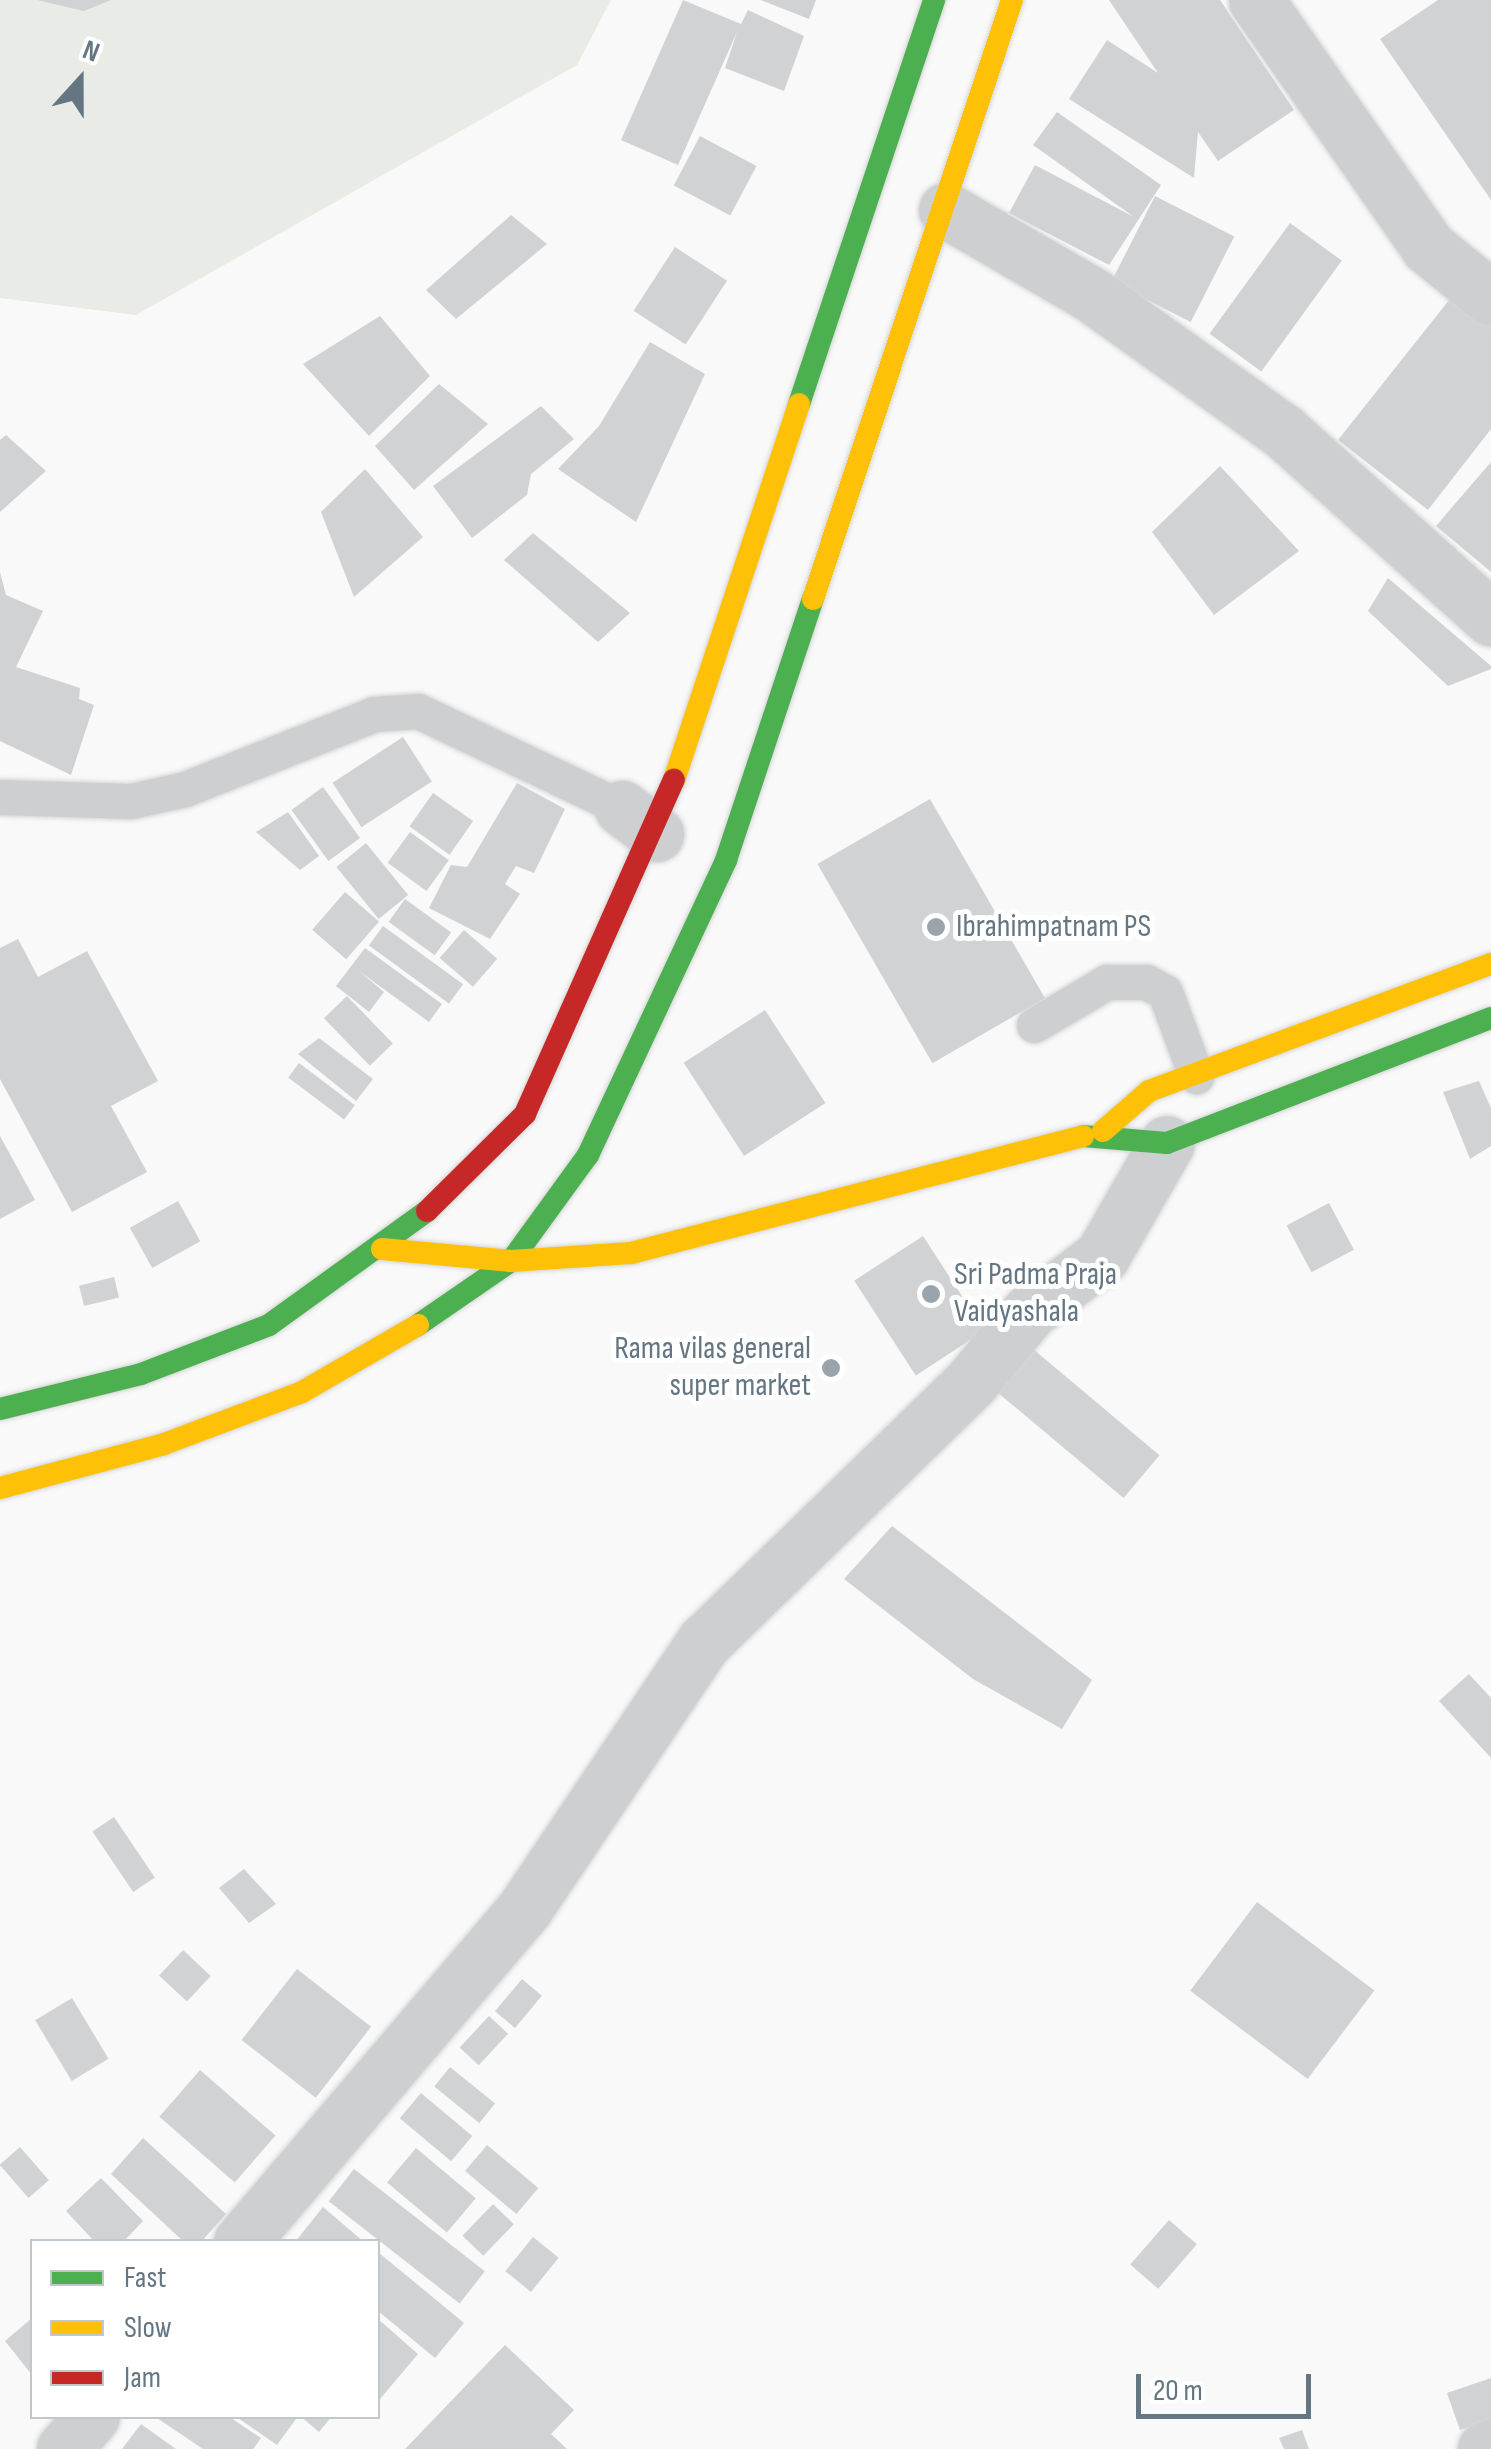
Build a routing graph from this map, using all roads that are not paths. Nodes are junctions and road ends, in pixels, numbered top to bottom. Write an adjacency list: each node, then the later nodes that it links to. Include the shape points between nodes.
1 (934, 0): 8 (main road)
2 (1012, 0): 4 (main road)
3 (1256, 0): 5 (street, via 1428,247)
4 (946, 210): 6 (street, via 1092,295 1283,431); 16 (main road, via 726,860 588,1155)
5 (1491, 298)
6 (1491, 618)
7 (0, 797): 8 (lane, via 132,801 185,790 374,714 418,711)
8 (639, 821): 15 (main road, via 525,1114 455,1191)
9 (1491, 964): 12 (main road)
10 (1034, 1025): 12 (lane, via 1107,982 1146,982 1164,992)
11 (1489, 1025): 14 (main road)
12 (1196, 1076): 13 (main road, via 1149,1092)
13 (1103, 1131): 14 (main road); 16 (main road, via 631,1253)
14 (1166, 1142): 19 (street, via 1102,1256 1030,1311 971,1382 704,1642 525,1908)
15 (382, 1249): 16 (main road); 17 (main road, via 269,1325 141,1374)
16 (511, 1260): 18 (main road, via 452,1306 302,1392 164,1444)
17 (0, 1409)
18 (0, 1488)
19 (244, 2239)
20 (89, 2419): 21 (street)
21 (64, 2449)

